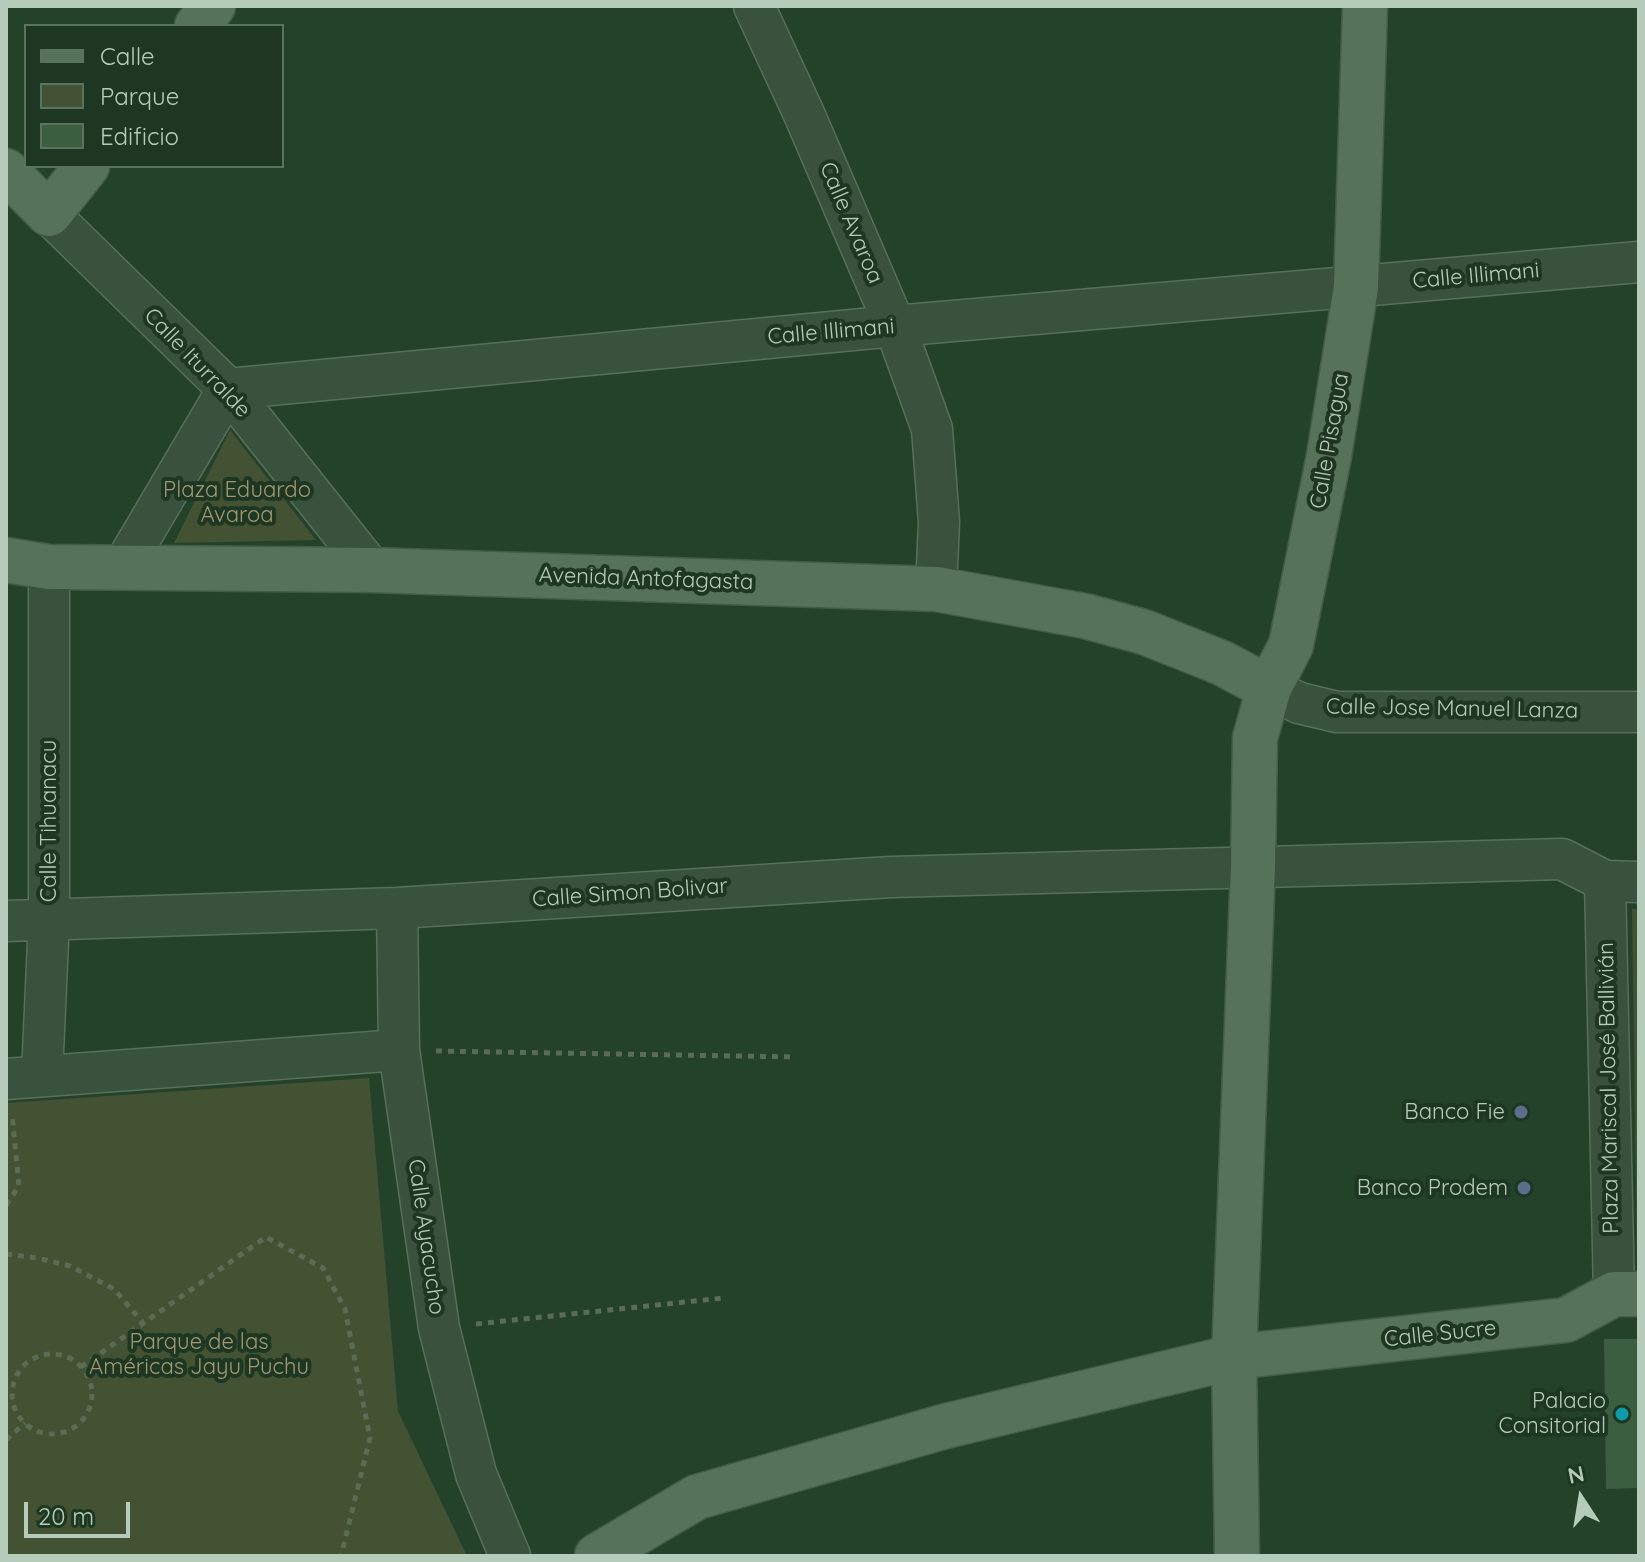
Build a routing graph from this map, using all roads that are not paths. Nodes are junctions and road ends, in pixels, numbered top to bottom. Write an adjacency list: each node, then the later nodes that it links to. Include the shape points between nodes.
1 (213, 6): 4 (main road)
2 (754, 6): 10 (street, Calle Avaroa)
3 (1365, 6): 9 (main road, Calle Pisagua)
4 (199, 24)
5 (85, 168): 7 (main road)
6 (6, 171): 7 (main road, Calle Iturralde)
7 (49, 214): 11 (street, Calle Iturralde)
8 (1639, 262): 9 (street, Calle Illimani)
9 (1356, 287): 10 (street, Calle Illimani); 17 (main road, Calle Pisagua, via 1291,645)
10 (895, 326): 11 (street, Calle Illimani); 16 (street, Calle Avaroa, via 932,429 939,522)
11 (228, 389): 14 (street); 15 (street, Calle Iturralde)
12 (6, 560): 13 (main road, Avenida Antofagasta)
13 (49, 567): 14 (main road, Avenida Antofagasta); 22 (street, Calle Tihuanacu)
14 (123, 567): 15 (main road, Avenida Antofagasta)
15 (372, 570): 16 (main road, Avenida Antofagasta)
16 (936, 589): 17 (main road, Avenida Antofagasta, via 1144,632)
17 (1269, 688): 18 (street, Calle Jose Manuel Lanza, via 1299,703 1337,712); 19 (main road, Calle Pisagua, via 1255,738)
18 (1639, 712)
19 (1253, 867): 20 (street, Calle Simon Bolivar, via 1562,859); 21 (street, Calle Simon Bolivar, via 891,877); 27 (main road, Calle Pisagua)
20 (1622, 882): 26 (street, Plaza Mariscal José Ballivián)
21 (397, 908): 22 (street, Calle Simon Bolivar); 24 (street, Calle Ayacucho)
22 (49, 919): 23 (street, Calle Simon Bolivar); 25 (street, Calle Tihuanacu)
23 (6, 921)
24 (399, 1050): 25 (street); 28 (street, Calle Ayacucho, via 439,1328 476,1474)
25 (19, 1078)
26 (1626, 1294): 27 (main road, Calle Sucre, via 1566,1320)
27 (1234, 1357): 29 (main road, Calle Sucre, via 946,1426 697,1497); 30 (main road, Calle Pisagua)
28 (510, 1556)
29 (597, 1556)
30 (1237, 1556)

